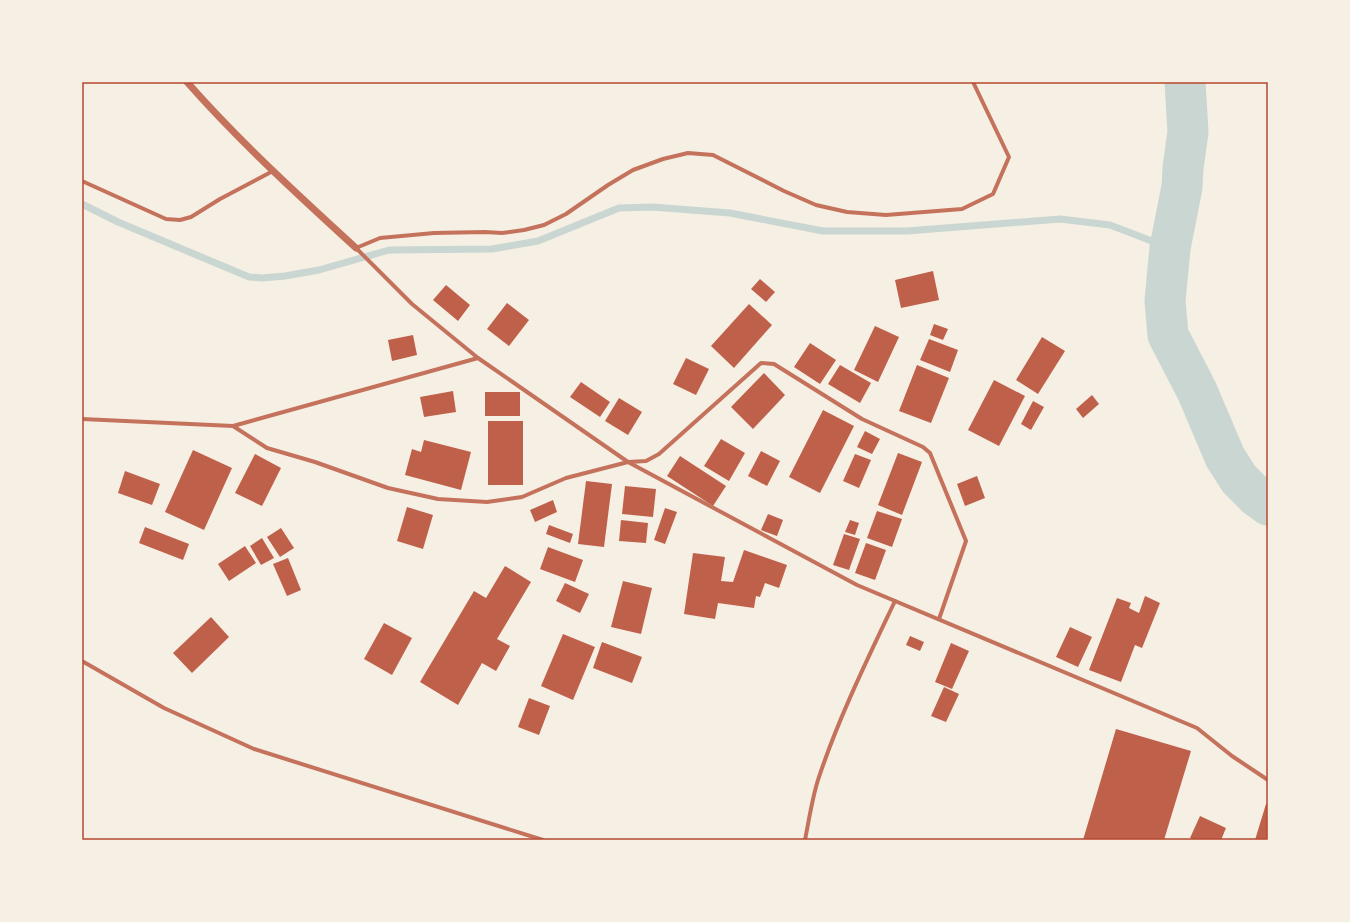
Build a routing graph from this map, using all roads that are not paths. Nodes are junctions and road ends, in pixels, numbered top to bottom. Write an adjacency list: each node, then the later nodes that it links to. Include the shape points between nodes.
1 (187, 82): 3 (street)
2 (973, 82): 5 (street, via 1009,157 993,194 962,209 886,215 848,212 816,205 713,156 688,153 633,170 566,214 544,225 502,233 434,233 380,238)
3 (273, 171): 4 (street, via 220,199 191,218 180,220 166,219); 5 (street)
4 (82, 181)
5 (356, 248): 6 (street, via 412,304)
6 (478, 358): 8 (street); 9 (street)
7 (82, 419): 8 (street)
8 (233, 426): 9 (street, via 267,448 388,488 438,499 487,502 522,497 566,478)
9 (628, 462): 10 (street, via 857,585); 11 (street, via 646,461 659,454 761,363 774,364 862,419 923,447 930,453 966,541)
10 (895, 602): 11 (street); 15 (street, via 841,718 817,782)
11 (939, 619): 13 (street, via 1197,728)
12 (82, 662): 14 (street, via 164,708 254,750)
13 (1268, 780)
14 (543, 840)
15 (805, 840)

